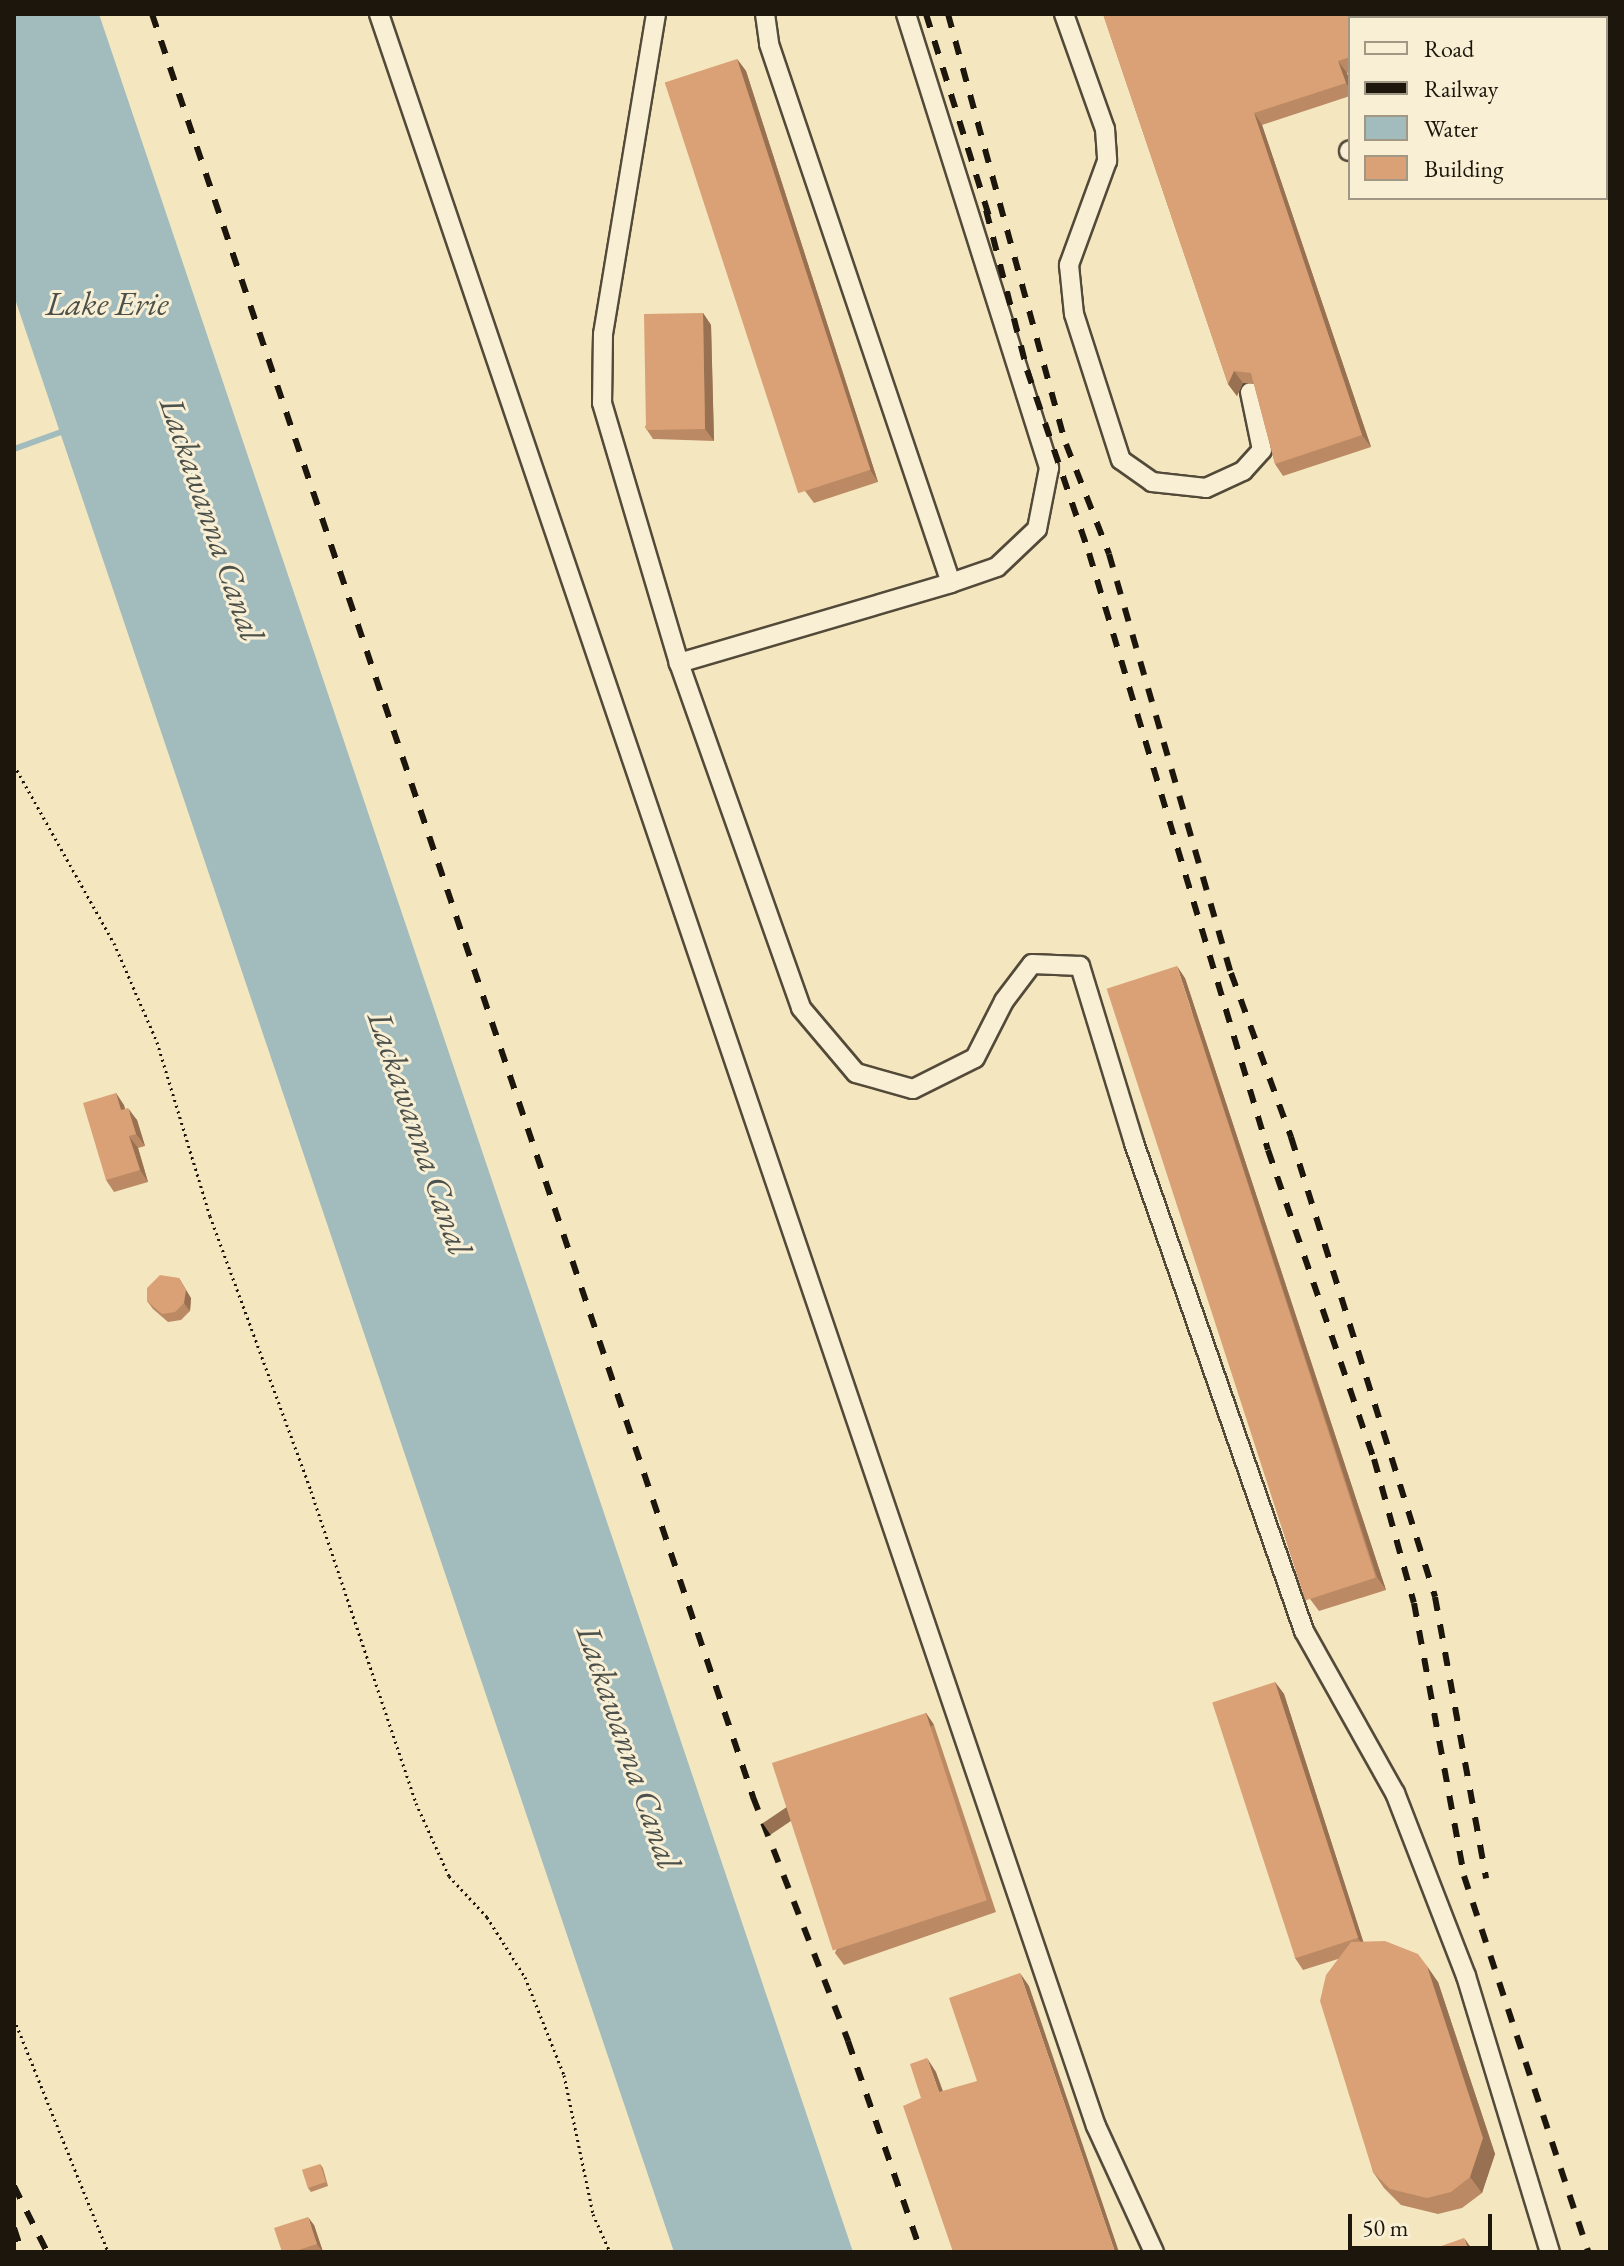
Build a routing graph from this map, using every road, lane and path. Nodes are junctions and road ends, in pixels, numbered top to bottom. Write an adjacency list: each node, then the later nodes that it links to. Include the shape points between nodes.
1 (379, 14): 13 (lane, via 1096,2126)
2 (656, 14): 8 (lane, via 603,334 602,403)
3 (765, 14): 7 (lane, via 773,59)
4 (906, 14): 7 (lane, via 1049,468 1037,529 997,567)
5 (1064, 14): 6 (lane, via 1105,129 1107,161 1069,265 1074,314 1121,460 1152,482 1206,488 1243,471 1262,450)
6 (1250, 392)
7 (951, 583): 8 (lane)
8 (679, 663): 14 (lane, via 801,1008 856,1073 913,1089 975,1058 1004,1001 1032,964 1080,966 1134,1143 1304,1631 1395,1793 1466,1976)
9 (14, 765): 12 (path, via 114,943 157,1042 210,1216 311,1491 416,1803 449,1876 487,1917 525,1977 564,2075 593,2214)
10 (14, 2019): 11 (path)
11 (108, 2252)
12 (610, 2252)
13 (1154, 2252)
14 (1550, 2252)

